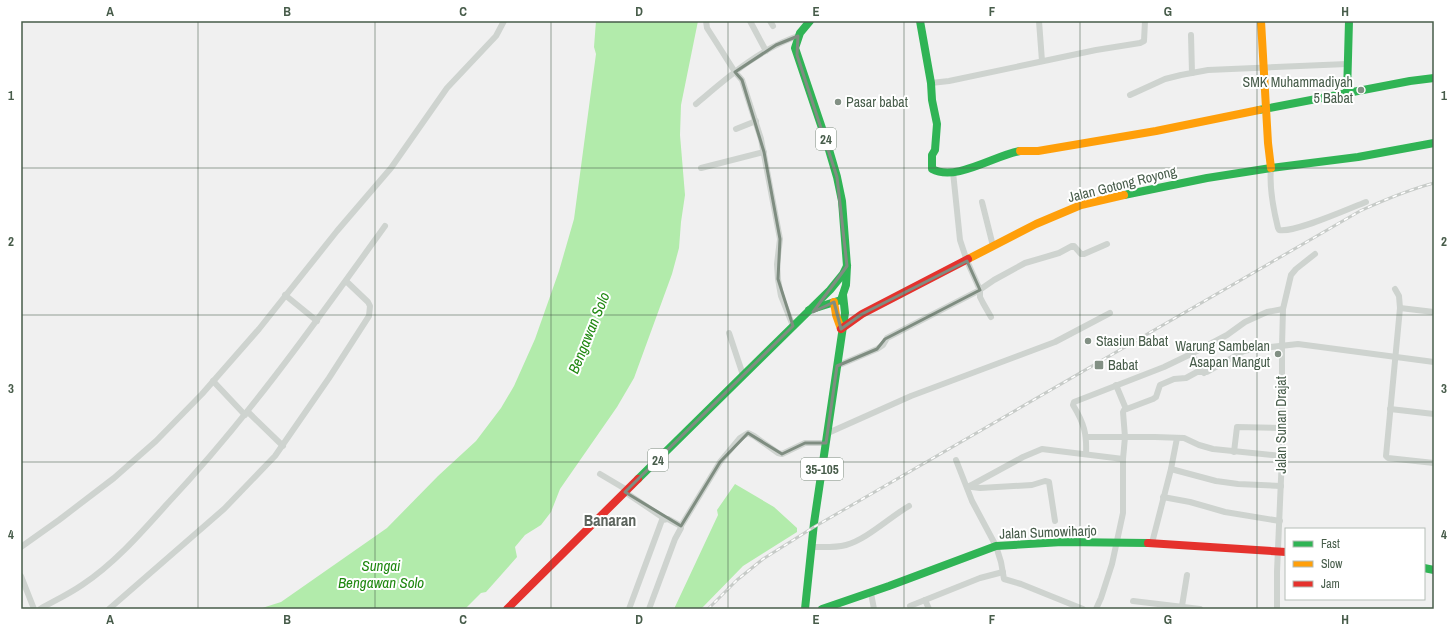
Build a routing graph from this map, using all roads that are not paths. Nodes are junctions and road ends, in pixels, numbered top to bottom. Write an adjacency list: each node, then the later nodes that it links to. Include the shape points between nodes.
1 (504, 21): 43 (street, via 496,36 447,88 391,168)
2 (706, 21): 16 (street, via 707,28)
3 (750, 21): 12 (street)
4 (810, 21): 11 (main road)
5 (920, 21): 19 (main road)
6 (1039, 21): 13 (street)
7 (1145, 21): 13 (street, via 1144,41 1140,43)
8 (1261, 21): 15 (main road)
9 (1349, 21): 14 (main road)
10 (1191, 35): 17 (street)
11 (798, 36): 12 (street); 38 (main road, 24, via 795,48 825,137 842,201)
12 (766, 51): 16 (street)
13 (1042, 61): 19 (street)
14 (1347, 64): 15 (street); 20 (main road)
15 (1264, 66): 17 (street); 23 (main road)
16 (734, 72): 22 (street); 24 (street, via 742,80)
17 (1192, 73): 21 (street, via 1165,79)
18 (1434, 78): 20 (main road)
19 (932, 83): 30 (main road, via 932,100 937,124 932,170 942,173)
20 (1347, 94): 23 (main road)
21 (1130, 95)
22 (696, 104)
23 (1266, 109): 29 (main road); 30 (main road, via 1156,131 1038,151 1010,153)
24 (756, 121): 25 (street); 27 (street)
25 (736, 129)
26 (1434, 143): 29 (main road, Jalan Gotong Royong, via 1358,157)
27 (764, 152): 28 (street); 53 (street, via 780,239 778,279 781,296)
28 (701, 168)
29 (1271, 168): 32 (street, via 1272,203 1280,230 1290,230); 35 (main road, Jalan Gotong Royong, via 1207,178 1091,202 1036,224)
30 (953, 172): 37 (street, via 960,240)
31 (982, 202): 35 (street)
32 (1366, 202)
33 (385, 226): 39 (street)
34 (1107, 244): 42 (street, via 1084,254 1074,246 1067,247 1059,253 1025,263)
35 (993, 246): 37 (main road, Jalan Gotong Royong)
36 (1315, 254): 47 (street, Jalan Sunan Drajat, via 1291,275)
37 (966, 261): 42 (street); 54 (main road, Jalan Gotong Royong, via 862,314)
38 (847, 266): 41 (main road, 24); 44 (main road, 24)
39 (346, 281): 52 (street); 75 (street, via 368,302 369,316)
40 (1395, 289): 46 (street, via 1399,296)
41 (830, 290): 44 (main road, via 838,288 842,290); 45 (main road, via 829,297); 48 (main road, 24)
42 (980, 290): 51 (street, via 980,296); 60 (street, via 887,338 877,350)
43 (285, 295): 52 (street); 63 (street)
44 (843, 295): 45 (main road, 24, via 841,300); 54 (main road, 35-105, via 845,313)
45 (834, 302): 48 (main road, 24); 54 (main road, 35-105)
46 (1400, 308): 49 (street); 58 (street)
47 (1283, 309): 56 (street, Jalan Sunan Drajat); 57 (street, via 1267,312 1245,322)
48 (809, 310): 53 (main road, 24)
49 (1434, 312)
50 (1110, 313): 70 (street, via 1055,342 911,396)
51 (991, 317)
52 (317, 321): 67 (street)
53 (793, 326): 62 (main road, 24)
54 (841, 329): 60 (main road, 35-105)
55 (729, 334): 62 (street)
56 (1282, 346): 58 (street, via 1310,345); 61 (street, via 1244,351); 69 (street, Jalan Sunan Drajat)
57 (1191, 354): 61 (street); 64 (street)
58 (1396, 357): 59 (street); 66 (street)
59 (1434, 362)
60 (837, 366): 70 (main road, 35-105)
61 (1204, 373): 65 (street, via 1197,372 1184,379 1174,379 1160,385 1155,398)
62 (743, 376): 86 (main road, 24)
63 (213, 381): 67 (street); 96 (street, via 156,441 114,478)
64 (1116, 385): 65 (street); 71 (street, via 1074,402)
65 (1126, 409): 72 (street, via 1123,412)
66 (1390, 409): 68 (street); 81 (street, via 1387,457)
67 (247, 414): 75 (street); 108 (street, via 131,543 82,585)
68 (1434, 414)
69 (1281, 428): 76 (street, via 1238,426); 78 (street, Jalan Sunan Drajat)
70 (828, 433): 74 (main road, 35-105)
71 (1087, 437): 72 (street); 77 (street)
72 (1125, 437): 73 (street); 79 (street)
73 (1177, 438): 76 (street, via 1184,438 1208,448); 82 (street)
74 (826, 443): 92 (street, via 804,443 782,454 748,433 740,438 720,462); 97 (main road, 35-105)
75 (283, 446): 109 (street, via 224,509)
76 (1234, 452): 78 (street)
77 (1086, 454): 79 (street); 84 (street, via 1042,449)
78 (1282, 456): 85 (street, Jalan Sunan Drajat)
79 (1123, 459): 93 (street, via 1123,513)
80 (956, 460): 84 (street)
81 (1434, 463)
82 (1171, 469): 85 (street, via 1216,481); 87 (street)
83 (600, 474): 86 (street)
84 (969, 486): 90 (street, via 1032,486 1049,482); 95 (street, via 972,501)
85 (1281, 486): 91 (street, Jalan Sunan Drajat)
86 (626, 491): 89 (street); 110 (main road, 24)
87 (1163, 498): 91 (street); 94 (street)
88 (909, 506): 97 (street, via 865,536 846,545 830,548)
89 (664, 519): 92 (street); 111 (street)
90 (1055, 521)
91 (1280, 521): 98 (street, Jalan Sunan Drajat)
92 (681, 526): 112 (street)
93 (1117, 543): 94 (main road, Jalan Sumowiharjo); 95 (main road, Jalan Sumowiharjo, via 1062,542); 118 (street)
94 (1152, 543): 98 (main road, Jalan Sumowiharjo)
95 (996, 546): 99 (street); 102 (main road, Jalan Sumowiharjo)
96 (21, 547)
97 (812, 547): 113 (main road, 35-105)
98 (1282, 552): 120 (street, Jalan Sunan Drajat)
99 (1003, 572): 103 (street, via 980,578); 117 (street, via 1005,580 1022,584)
100 (1187, 575): 106 (street)
101 (21, 576): 107 (street)
102 (871, 593): 114 (main road, Jalan Sumowiharjo); 115 (street)
103 (924, 600): 105 (street); 116 (street)
104 (1133, 601): 106 (street)
105 (910, 606)
106 (1182, 606): 119 (street)
107 (34, 609)
108 (40, 609)
109 (109, 609)
110 (507, 609)
111 (629, 609)
112 (649, 609)
113 (805, 609)
114 (822, 609)
115 (874, 609)
116 (929, 609)
117 (1083, 609)
118 (1096, 609)
119 (1200, 609)
120 (1277, 609)

